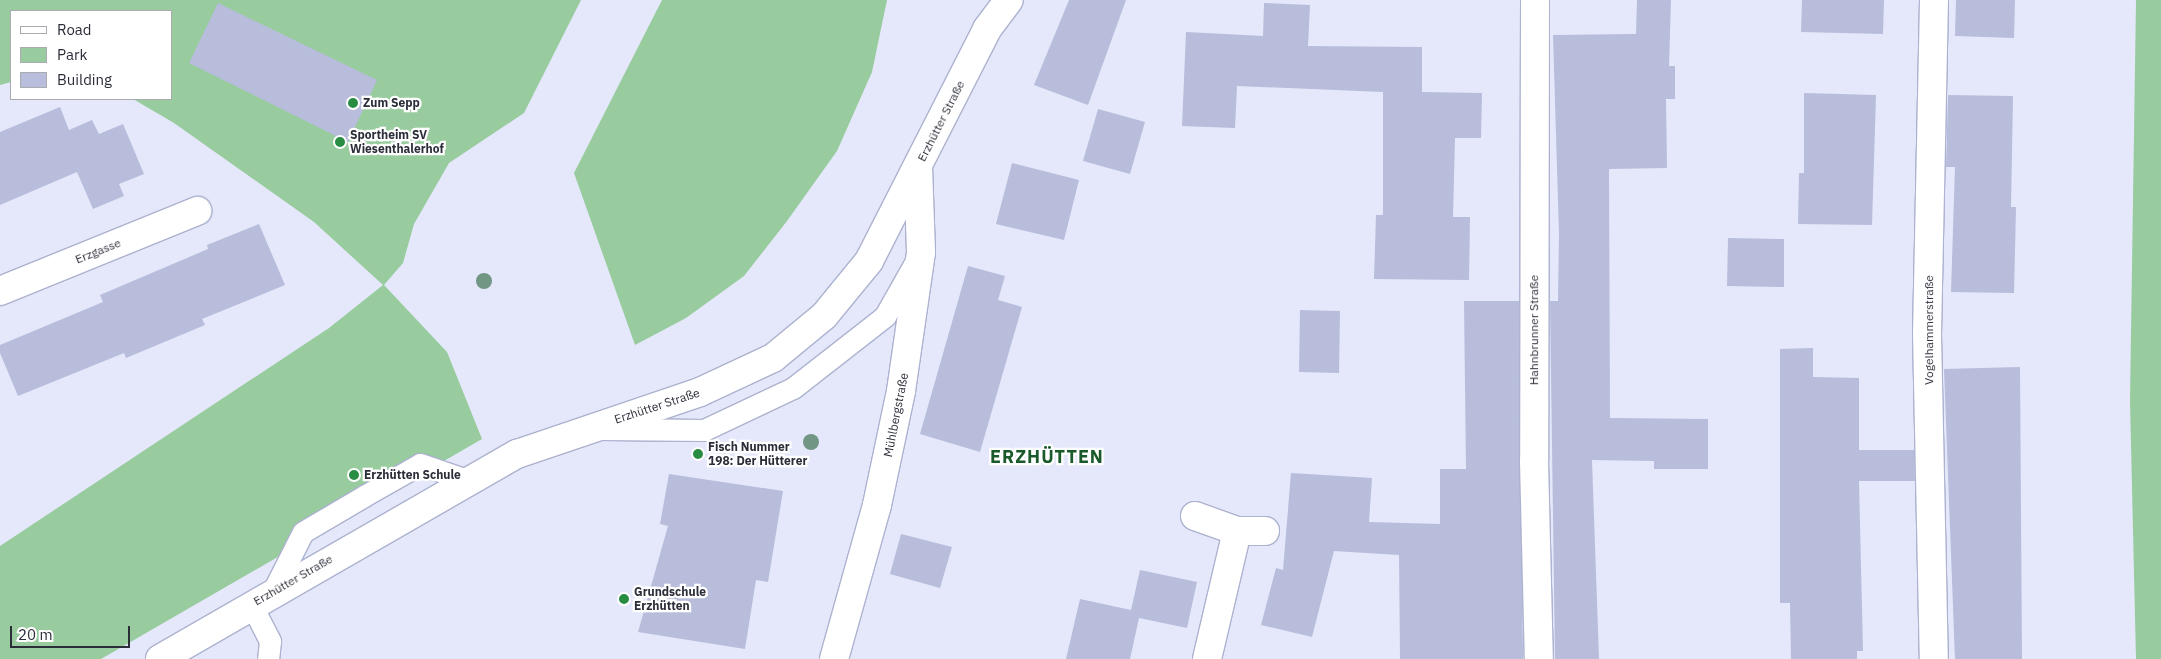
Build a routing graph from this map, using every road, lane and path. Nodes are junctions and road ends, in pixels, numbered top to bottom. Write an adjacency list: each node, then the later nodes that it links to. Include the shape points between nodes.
1 (1009, 0): 4 (street, Erzhütter Straße, via 987,29)
2 (1535, 0): 18 (street, Hahnbrunner Straße, via 1534,462)
3 (1934, 0): 19 (street, Vogelhammerstraße, via 1927,334)
4 (918, 166): 6 (street, Mühlbergstraße); 8 (street, Erzhütter Straße, via 869,262 824,316 773,358 700,392)
5 (197, 211): 7 (street, Erzgasse)
6 (921, 252): 8 (lane, via 885,316 793,388 704,430); 16 (street, Mühlbergstraße, via 890,449)
7 (0, 291)
8 (585, 429): 9 (street, Erzhütter Straße, via 517,454)
9 (467, 480): 13 (street, Erzhütter Straße); 13 (lane, via 420,464 364,496 303,532)
10 (1195, 516): 11 (street)
11 (1237, 531): 12 (street); 17 (street)
12 (1265, 531)
13 (261, 598): 14 (street, Erzhütter Straße); 15 (lane, via 270,641)
14 (160, 659)
15 (268, 659)
16 (834, 659)
17 (1207, 659)
18 (1539, 659)
19 (1934, 659)

